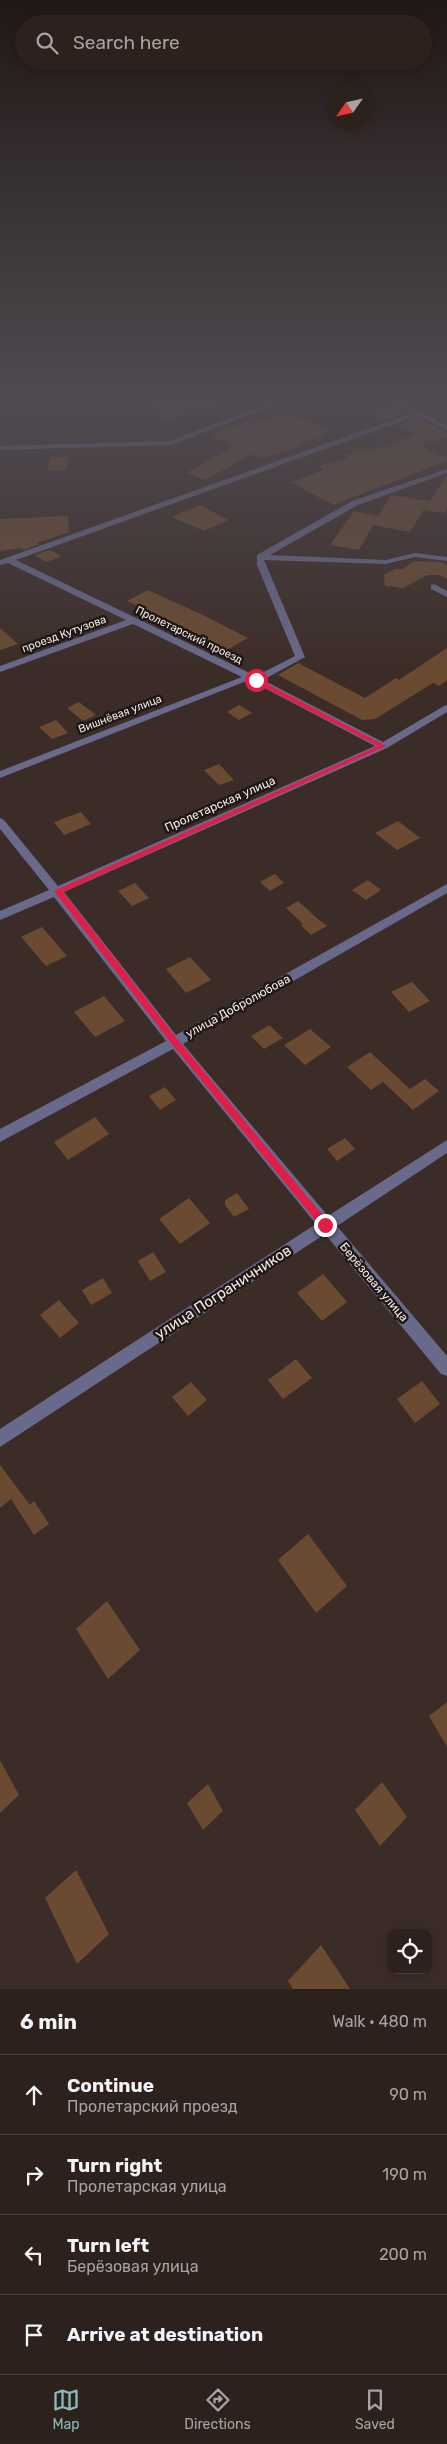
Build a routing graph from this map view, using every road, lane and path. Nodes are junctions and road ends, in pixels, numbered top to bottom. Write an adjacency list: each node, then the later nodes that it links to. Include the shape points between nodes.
1 (208, 489): 5 (street)
2 (395, 489): 3 (street, via 354,503)
3 (260, 557): 4 (street, via 386,562 415,555); 11 (street, Вишнёвая улица, via 260,565 300,657)
4 (447, 559)
5 (11, 560): 6 (street); 9 (street, Пролетарский проезд)
6 (0, 562)
7 (434, 587): 8 (street)
8 (447, 594)
9 (135, 620): 10 (street, проезд Кутузова); 11 (street, Пролетарский проезд)
10 (0, 668)
11 (253, 678): 13 (street, Пролетарский проезд); 14 (street, Вишнёвая улица)
12 (447, 708): 13 (street, Пролетарская улица)
13 (383, 746): 17 (street, Пролетарская улица)
14 (0, 775)
15 (0, 822): 17 (street, Берёзовая улица)
16 (447, 888): 19 (street, улица Добролюбова)
17 (58, 891): 18 (street, Пролетарская улица); 19 (street, Берёзовая улица)
18 (0, 916)
19 (175, 1042): 20 (street, улица Добролюбова); 22 (street, Берёзовая улица)
20 (0, 1136)
21 (447, 1146): 22 (street, улица Пограничников)
22 (325, 1225): 23 (street, Берёзовая улица); 24 (street, улица Пограничников)
23 (447, 1368)
24 (0, 1439)

